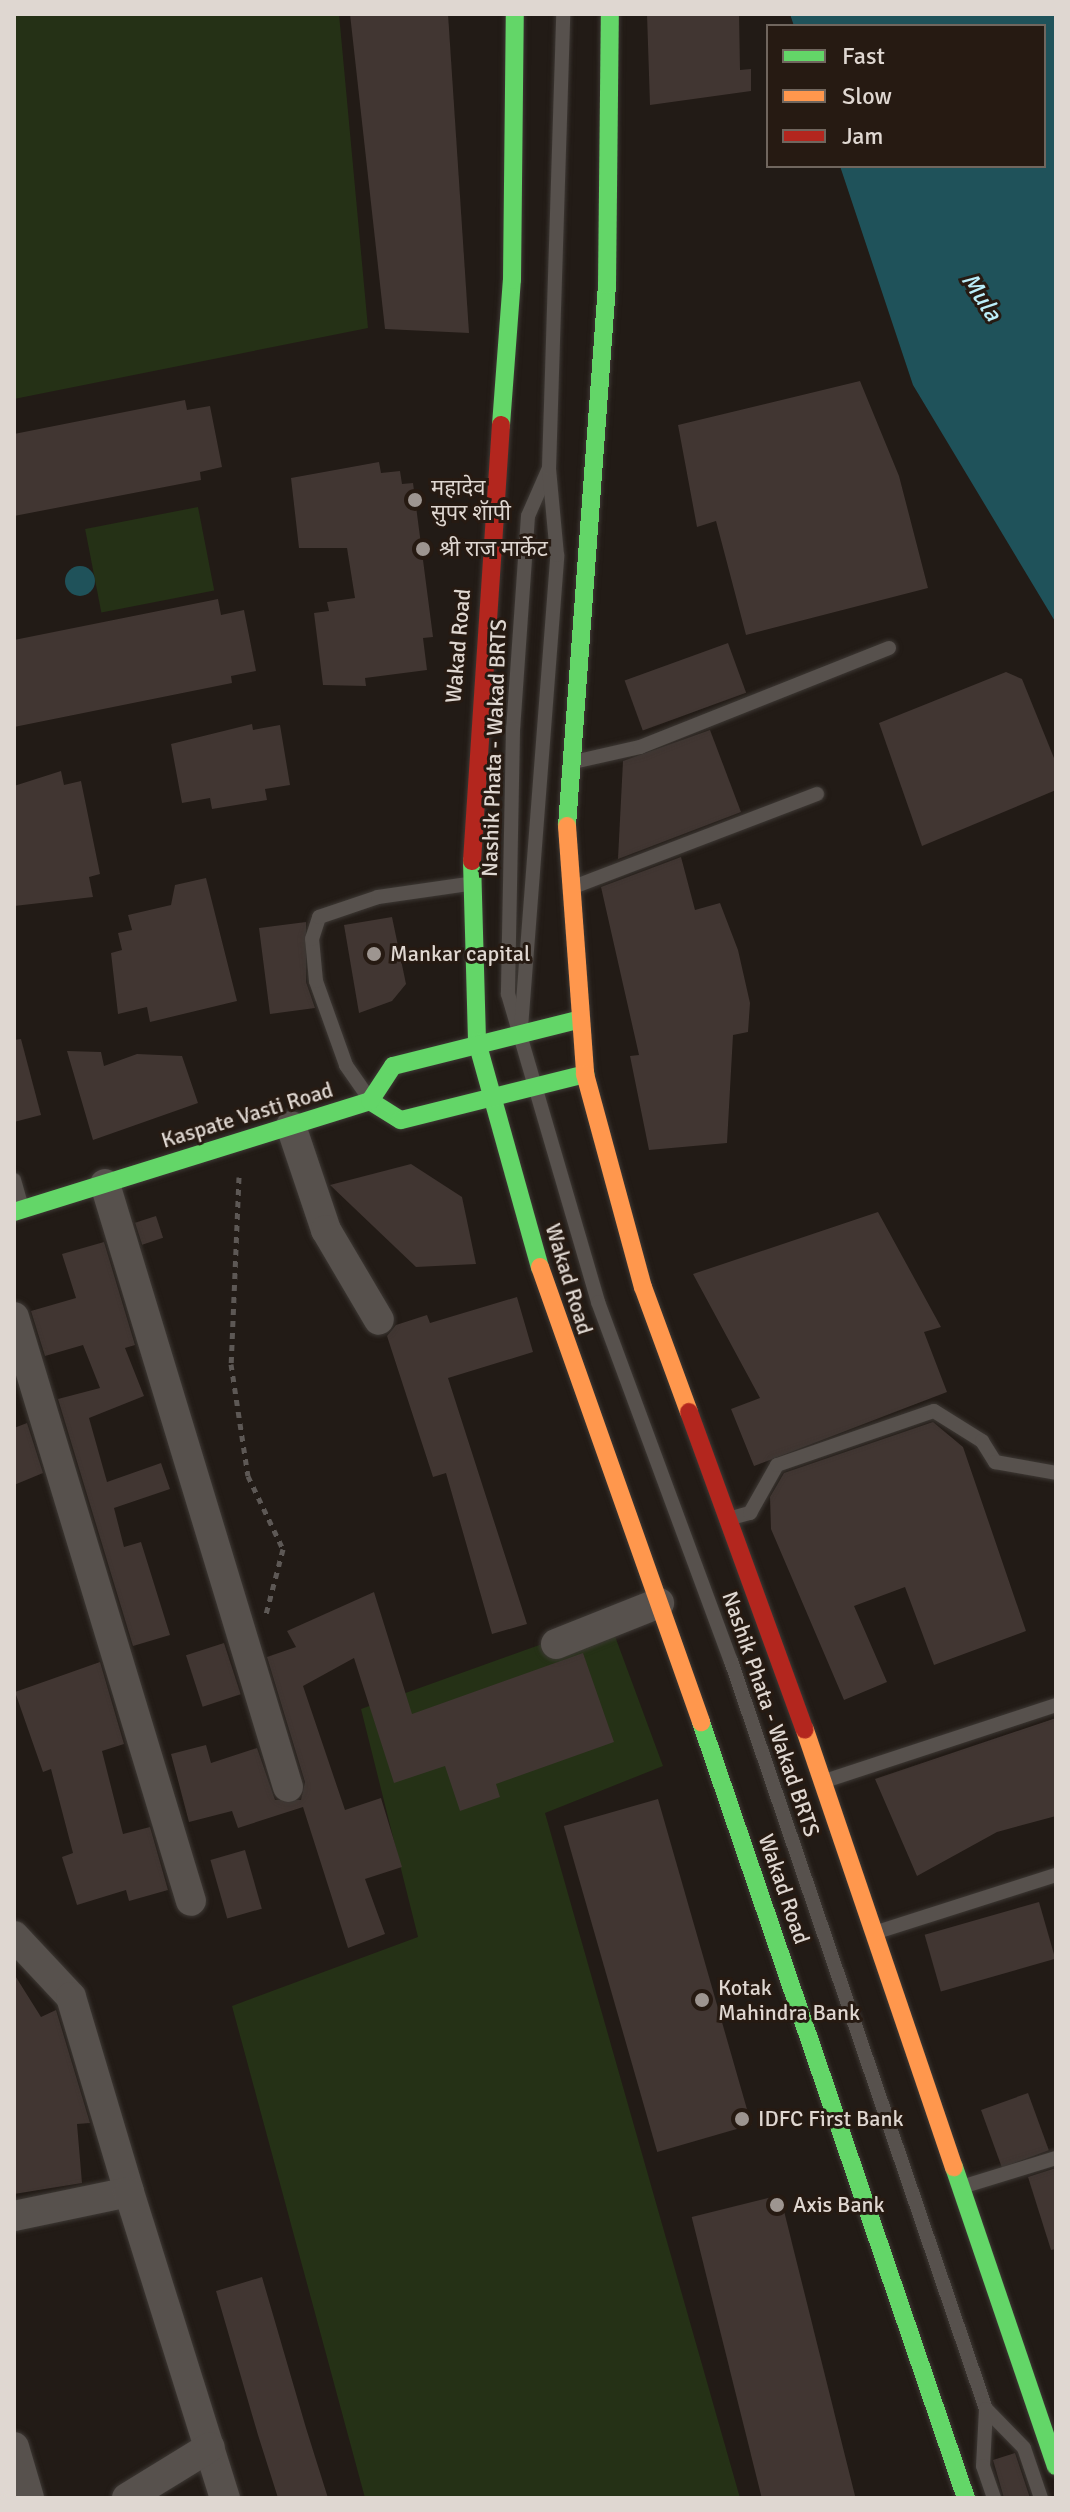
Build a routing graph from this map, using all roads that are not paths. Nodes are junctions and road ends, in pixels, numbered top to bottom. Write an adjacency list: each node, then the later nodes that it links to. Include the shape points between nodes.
1 (515, 14): 8 (main road, Wakad Road, via 512,280 476,712)
2 (563, 14): 4 (lane, Nashik Phata - Wakad BRTS)
3 (610, 14): 6 (main road, via 607,285)
4 (549, 468): 11 (lane, Nashik Phata - Wakad BRTS, via 557,555 530,989); 11 (lane, Nashik Phata - Wakad BRTS, via 528,516 513,729 508,994)
5 (889, 648): 6 (lane, via 640,747)
6 (569, 763): 9 (main road)
7 (817, 794): 9 (lane)
8 (473, 883): 12 (main road, Wakad Road); 16 (lane, via 378,897 319,917 312,939 316,981 346,1065)
9 (568, 889): 10 (main road)
10 (578, 1020): 11 (main road); 13 (main road)
11 (520, 1032): 12 (main road); 14 (lane, Nashik Phata - Wakad BRTS)
12 (477, 1042): 15 (main road, Wakad Road); 16 (main road, via 393,1066)
13 (585, 1074): 14 (main road); 24 (main road, via 643,1287)
14 (537, 1087): 15 (main road); 38 (lane, Nashik Phata - Wakad BRTS, via 598,1302 731,1661)
15 (491, 1100): 16 (main road, via 401,1120); 25 (main road, Wakad Road, via 554,1317)
16 (370, 1101): 17 (main road, Kaspate Vasti Road)
17 (291, 1126): 19 (main road, Kaspate Vasti Road); 22 (street, via 326,1230)
18 (14, 1180): 20 (lane)
19 (105, 1184): 20 (main road, Kaspate Vasti Road); 29 (street)
20 (18, 1211)
21 (14, 1317): 31 (street)
22 (379, 1320)
23 (1056, 1473): 24 (lane, via 995,1462 982,1441 934,1411 777,1465 750,1513)
24 (728, 1519): 28 (main road)
25 (659, 1603): 26 (street); 45 (main road, Wakad Road)
26 (556, 1644)
27 (1056, 1705): 28 (lane)
28 (822, 1782): 32 (main road)
29 (288, 1787)
30 (1056, 1875): 32 (lane)
31 (191, 1901)
32 (874, 1933): 35 (main road)
33 (14, 1936): 36 (street, via 71,1997)
34 (1056, 2158): 35 (lane)
35 (961, 2188): 41 (main road)
36 (129, 2192): 37 (street); 40 (street)
37 (14, 2216)
38 (986, 2409): 46 (lane, Nashik Phata - Wakad BRTS, via 983,2466); 47 (lane, Nashik Phata - Wakad BRTS, via 1024,2448)
39 (14, 2447): 42 (street)
40 (210, 2447): 43 (street); 44 (street)
41 (1056, 2466)
42 (29, 2498)
43 (127, 2498)
44 (225, 2498)
45 (966, 2498)
46 (994, 2498)
47 (1041, 2498)

